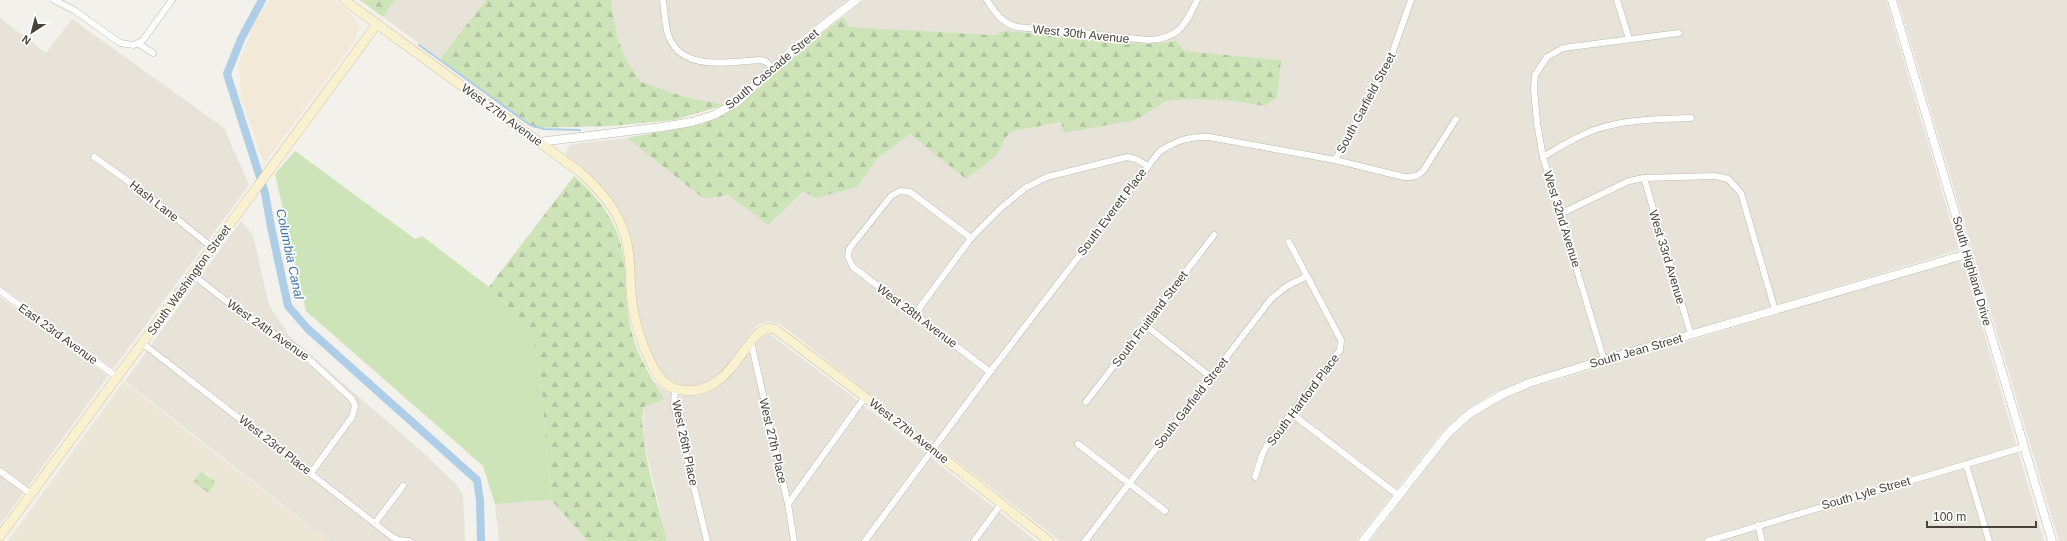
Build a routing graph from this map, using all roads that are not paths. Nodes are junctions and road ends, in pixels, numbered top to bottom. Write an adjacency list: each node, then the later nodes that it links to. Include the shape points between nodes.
1 (54, 0): 14 (street, via 74,10 120,43)
2 (172, 0): 14 (street, via 143,40)
3 (344, 0): 11 (main road, West 27th Avenue)
4 (663, 0): 16 (street, via 667,31 671,40 690,58 709,63 759,60 765,61)
5 (856, 0): 16 (street, South Cascade Street)
6 (987, 0): 7 (street, West 30th Avenue, via 998,17 1017,27 1148,40 1161,40 1172,36 1182,27)
7 (1198, 0)
8 (1411, 0): 22 (street, South Garfield Street, via 1387,68)
9 (1617, 0): 13 (street)
10 (1892, 0): 31 (street, South Highland Drive)
11 (377, 24): 19 (main road, West 27th Avenue); 30 (main road, South Washington Street)
12 (1679, 33): 13 (street)
13 (1629, 39): 21 (street, West 32nd Avenue, via 1563,48 1542,63 1535,75 1534,89)
14 (136, 44): 15 (street)
15 (153, 53)
16 (773, 68): 19 (street, South Cascade Street, via 736,103 702,120)
17 (1691, 118): 21 (street, via 1650,119 1596,129)
18 (1456, 119): 22 (street, South Everett Place, via 1418,176 1404,177)
19 (539, 142): 26 (main road, West 27th Avenue, via 589,180)
20 (94, 157): 30 (street, Hash Lane, via 141,190)
21 (1543, 157): 25 (street, West 32nd Avenue)
22 (1335, 160): 23 (street, South Everett Place, via 1200,136 1178,140 1159,152)
23 (1148, 166): 28 (street, via 1127,157 1035,181 1001,208); 42 (street, South Everett Place)
24 (1644, 178): 25 (street, via 1616,186); 35 (street, via 1716,176 1728,179 1741,193); 38 (street, West 33rd Avenue)
25 (1560, 214): 41 (street, West 32nd Avenue)
26 (617, 216): 45 (main road, West 26th Place, via 623,228 629,253 632,302 640,338 657,374 666,385)
27 (1214, 235): 37 (street, South Fruitland Street)
28 (971, 238): 36 (street); 36 (street, West 28th Avenue, via 910,192 900,191 891,196 849,249 848,257 853,267)
29 (1289, 242): 33 (street)
30 (213, 248): 32 (main road, South Washington Street)
31 (1967, 254): 35 (street, South Jean Street); 50 (street, South Highland Drive)
32 (193, 275): 40 (main road, South Washington Street); 54 (street, West 24th Avenue, via 239,312 300,350 352,399 355,406 352,417)
33 (1307, 276): 43 (street, South Garfield Street, via 1287,286 1272,299); 48 (street, South Hartford Place, via 1342,344)
34 (0, 291): 44 (street, East 23rd Avenue)
35 (1776, 310): 38 (street, South Jean Street)
36 (915, 314): 42 (street, West 28th Avenue)
37 (1145, 325): 43 (street); 47 (street, South Fruitland Street)
38 (1691, 335): 41 (street, South Jean Street)
39 (751, 342): 45 (main road, via 731,368 716,382 693,391); 46 (main road, West 27th Avenue, via 767,328 775,329); 60 (street, West 27th Place)
40 (142, 343): 44 (main road, South Washington Street); 54 (street, West 23rd Place)
41 (1604, 360): 59 (street, South Jean Street, via 1529,383 1480,406 1448,433)
42 (990, 372): 51 (street, South Everett Place)
43 (1211, 377): 56 (street, South Garfield Street)
44 (117, 378): 58 (main road, South Washington Street)
45 (675, 390): 67 (street, West 26th Place, via 674,404)
46 (865, 397): 51 (main road, West 27th Avenue); 60 (street)
47 (1086, 402)
48 (1292, 414): 55 (street, South Hartford Place, via 1267,445); 59 (street)
49 (1078, 444): 56 (street)
50 (2024, 447): 52 (street, South Lyle Street); 77 (street, South Highland Drive)
51 (932, 450): 61 (main road, West 27th Avenue); 69 (street, South Everett Place)
52 (1966, 464): 64 (street, South Lyle Street); 76 (street)
53 (0, 471): 58 (street)
54 (310, 473): 63 (street, West 23rd Place)
55 (1255, 477)
56 (1129, 483): 62 (street); 72 (street, South Garfield Street)
57 (403, 486): 63 (street)
58 (31, 494): 65 (main road, South Washington Street)
59 (1398, 496): 73 (street, South Jean Street)
60 (788, 504): 68 (street, West 27th Place)
61 (1001, 504): 70 (street); 71 (main road, West 27th Avenue)
62 (1165, 511)
63 (375, 523): 66 (street, West 23rd Place, via 398,540)
64 (1758, 525): 74 (street, South Lyle Street); 75 (street)
65 (0, 536)
66 (409, 541)
67 (707, 541)
68 (794, 541)
69 (865, 541)
70 (974, 541)
71 (1048, 541)
72 (1085, 541)
73 (1363, 541)
74 (1708, 541)
75 (1762, 541)
76 (1988, 541)
77 (2052, 541)

